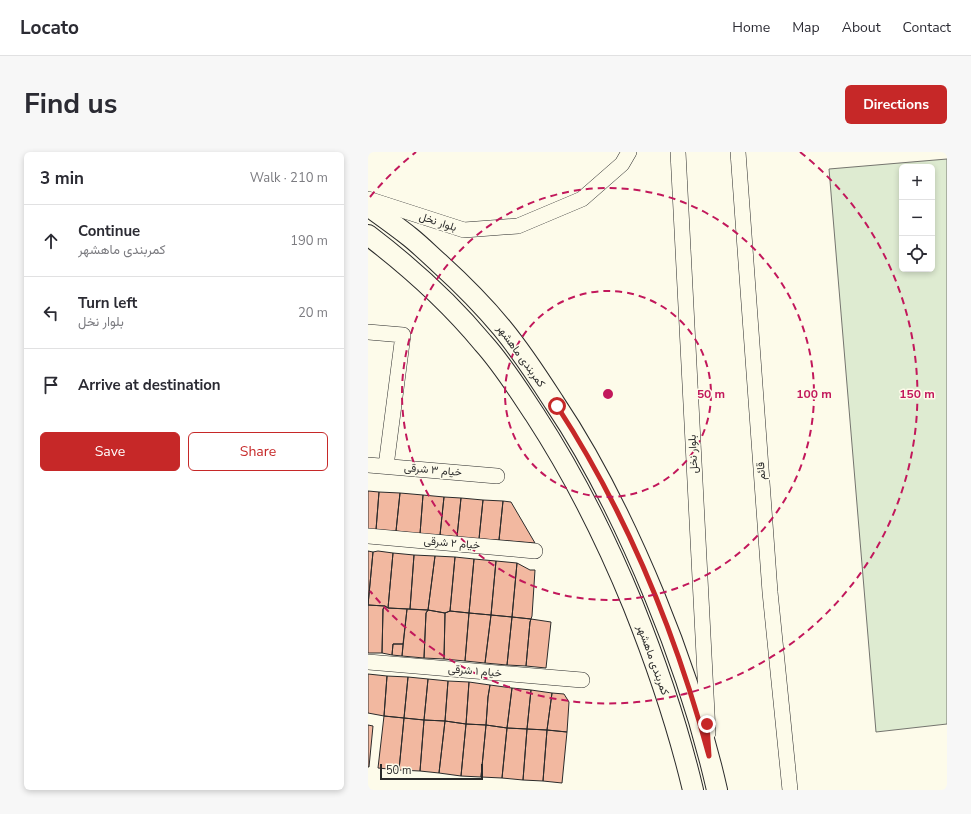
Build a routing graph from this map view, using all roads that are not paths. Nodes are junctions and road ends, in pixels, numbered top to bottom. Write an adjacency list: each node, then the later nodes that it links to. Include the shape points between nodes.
1 (629, 152): 4 (street, بلوار نخل, via 622,164 582,198 518,226 464,230)
2 (678, 152): 15 (street, بلوار نخل)
3 (738, 152): 18 (street, قائم, via 770,592)
4 (368, 199)
5 (368, 206): 15 (main road, کمربندی ماهشهر, via 417,243 459,282 502,328 536,373 571,428 600,478 646,574 687,681)
6 (368, 235): 16 (main road, کمربندی ماهشهر, via 442,299 484,343 551,440 604,539 644,633 664,688)
7 (368, 332): 9 (street, via 403,335)
8 (368, 465): 9 (street, خیام ۳ شرقی)
9 (386, 466): 10 (street, خیام ۳ شرقی)
10 (497, 476)
11 (368, 536): 12 (street, خیام ۲ شرقی)
12 (535, 551)
13 (368, 662): 14 (street, خیام ۱ شرقی)
14 (582, 680)
15 (709, 756): 17 (main road, کمربندی ماهشهر)
16 (693, 790)
17 (717, 790)
18 (790, 790)

